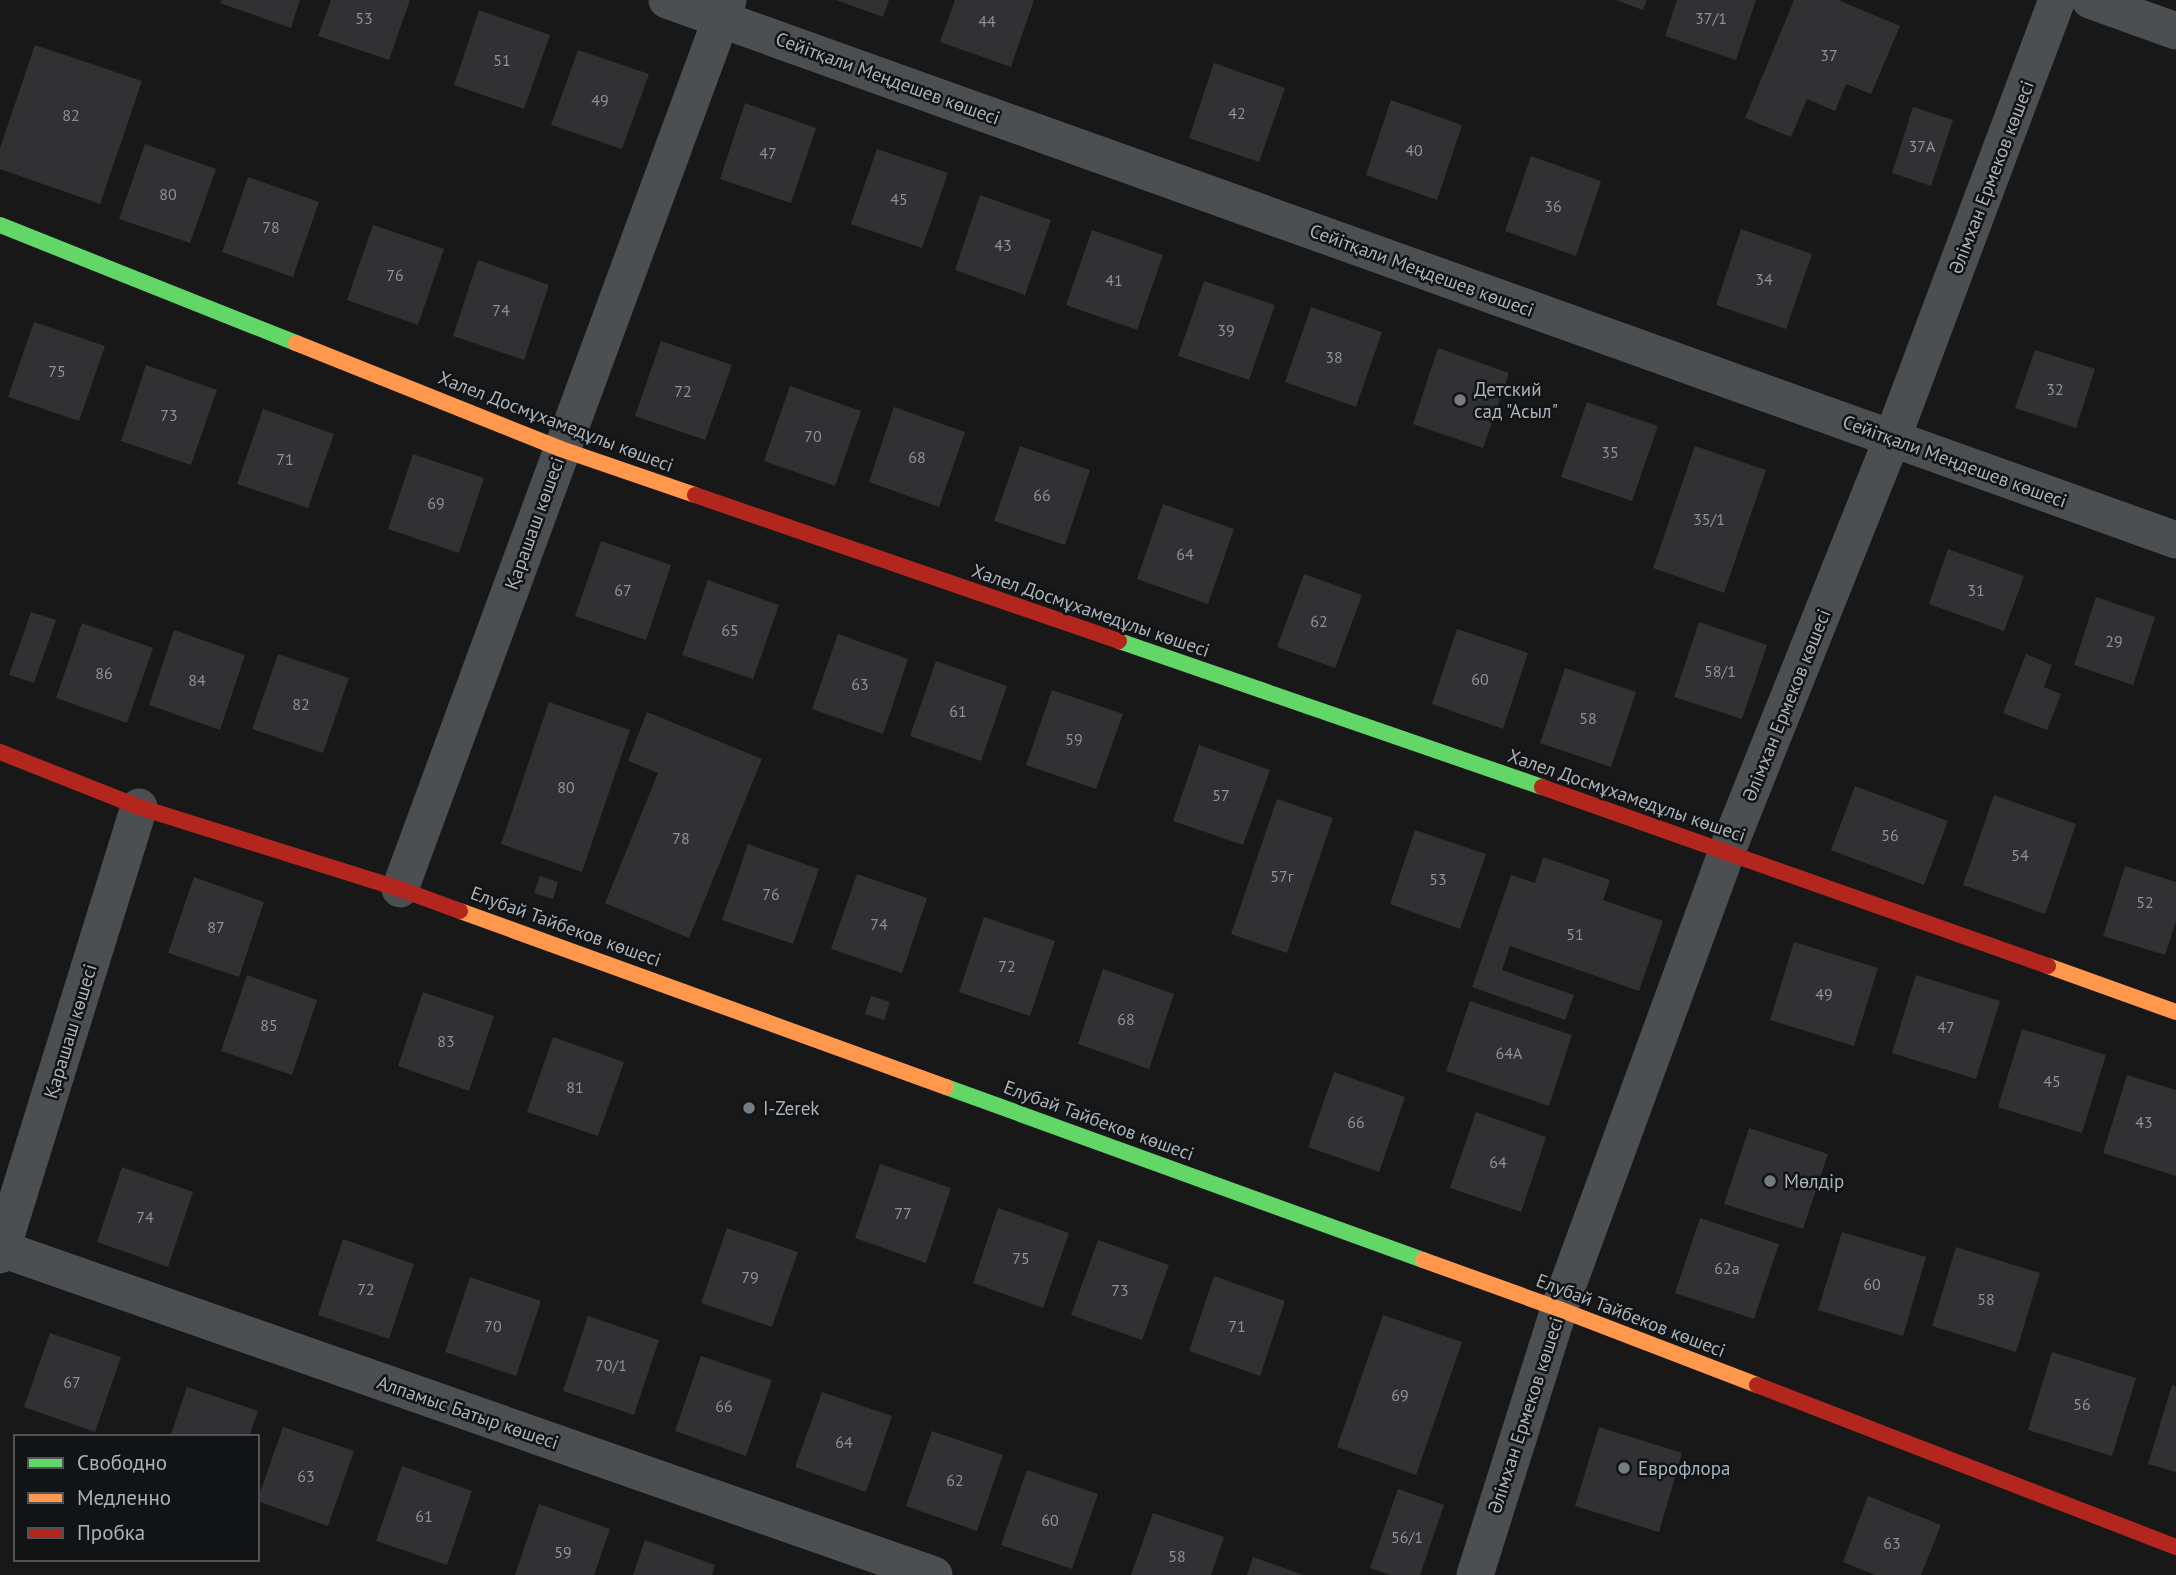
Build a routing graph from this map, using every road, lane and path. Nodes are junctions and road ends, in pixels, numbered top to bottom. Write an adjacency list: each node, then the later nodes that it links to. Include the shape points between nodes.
1 (667, 0): 4 (street, Сейітқали Меңдешев көшесі)
2 (2057, 0): 7 (street, Әлімхан Ермеков көшесі)
3 (2090, 0): 5 (street)
4 (725, 9): 7 (street, Сейітқали Меңдешев көшесі); 8 (street, Қарашаш көшесі)
5 (2176, 31)
6 (0, 225): 8 (street, Халел Досмұхамедұлы көшесі)
7 (1892, 439): 9 (street, Сейітқали Меңдешев көшесі); 12 (street, Әлімхан Ермеков көшесі)
8 (561, 449): 12 (street, Халел Досмұхамедұлы көшесі); 13 (street, Қарашаш көшесі)
9 (2176, 540)
10 (0, 752): 11 (street, Елубай Тайбеков көшесі)
11 (139, 807): 13 (street, Елубай Тайбеков көшесі); 15 (street, Қарашаш көшесі)
12 (1727, 851): 14 (street, Халел Досмұхамедұлы көшесі); 16 (street, Әлімхан Ермеков көшесі)
13 (400, 889): 16 (street, Елубай Тайбеков көшесі)
14 (2176, 1012)
15 (1, 1252): 18 (street, Алпамыс Батыр көшесі)
16 (1559, 1309): 17 (street, Елубай Тайбеков көшесі); 19 (street, Әлімхан Ермеков көшесі)
17 (2176, 1546)
18 (934, 1575)
19 (1475, 1575)

